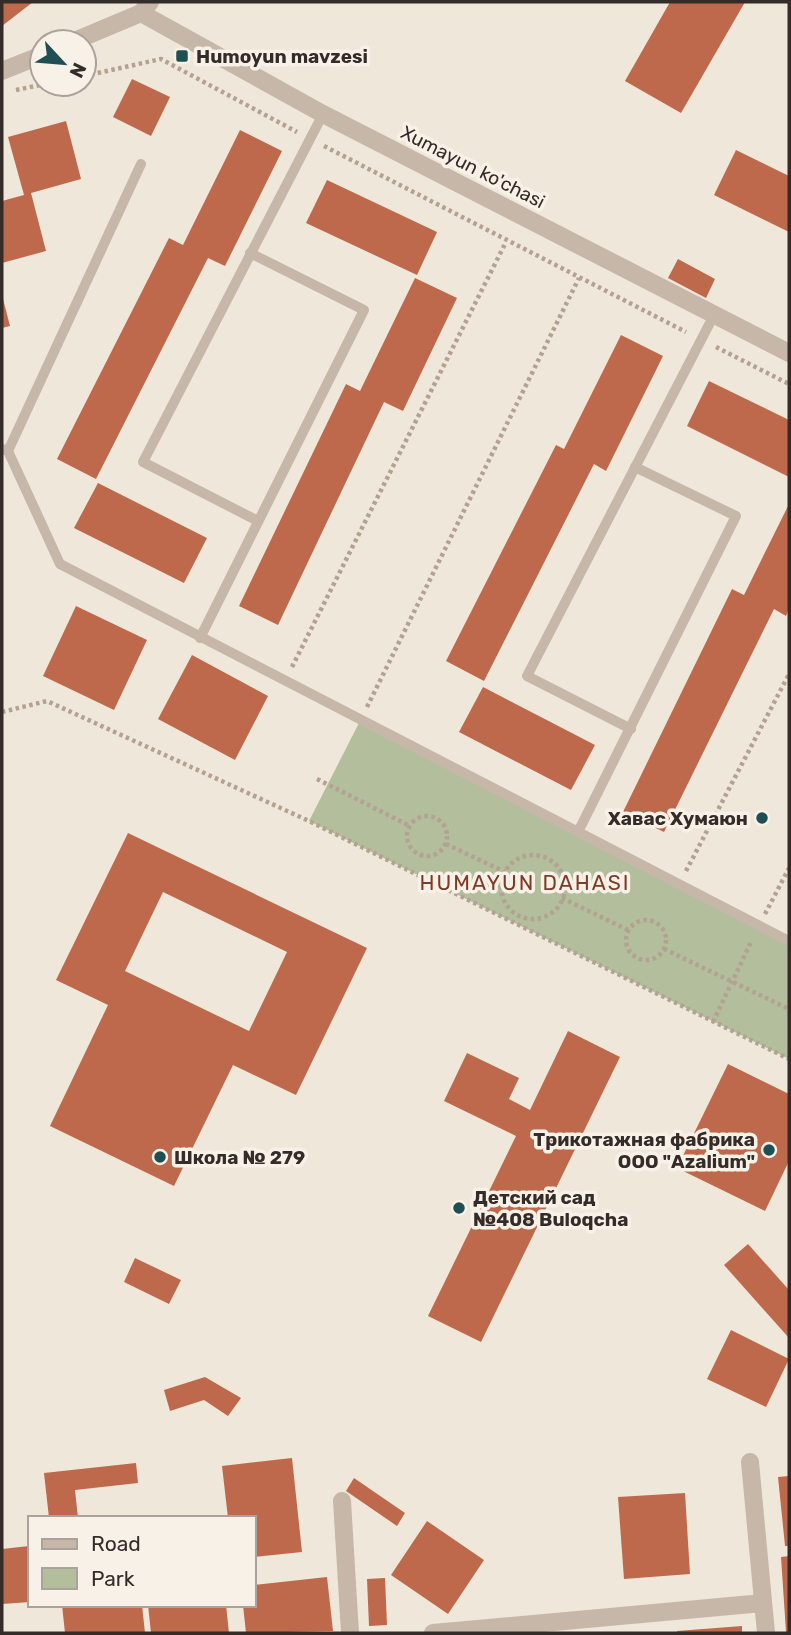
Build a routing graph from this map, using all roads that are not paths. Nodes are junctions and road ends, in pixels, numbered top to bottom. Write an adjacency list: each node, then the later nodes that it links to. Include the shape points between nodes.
1 (145, 6): 2 (street); 5 (street, Xumayun ko'chasi)
2 (98, 29)
3 (28, 61): 4 (street)
4 (2, 71)
5 (323, 114): 7 (lane); 8 (street, Xumayun ko'chasi)
6 (141, 164): 10 (lane)
7 (250, 253): 12 (lane, via 364,310); 12 (lane, via 143,461)
8 (713, 315): 9 (street, Xumayun ko'chasi); 11 (lane)
9 (789, 353)
10 (5, 450): 13 (lane, via 60,564)
11 (635, 467): 14 (lane, via 736,516); 14 (lane, via 527,676)
12 (258, 521): 13 (lane)
13 (200, 638): 15 (lane)
14 (631, 729): 15 (lane)
15 (578, 832): 16 (lane)
16 (789, 941)
17 (750, 1462): 19 (street)
18 (342, 1501): 20 (street)
19 (763, 1603): 21 (street); 22 (street)
20 (350, 1633)
21 (433, 1633)
22 (766, 1633)

